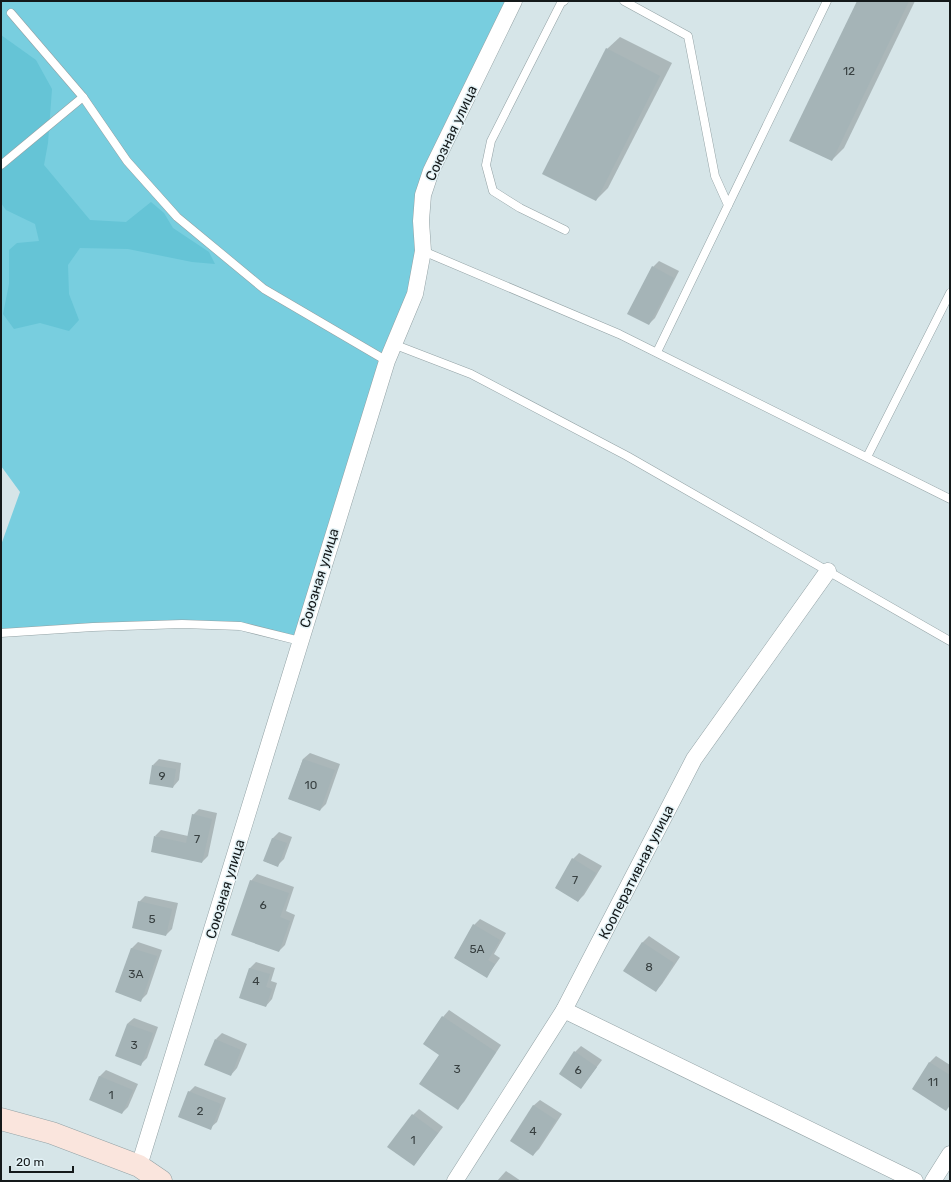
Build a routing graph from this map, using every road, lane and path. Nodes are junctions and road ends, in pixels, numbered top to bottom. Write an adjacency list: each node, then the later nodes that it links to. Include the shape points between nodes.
1 (514, 1): 10 (street, Союзная улица, via 431,171 423,195)
2 (564, 1): 9 (lane, via 491,141 486,165 493,192)
3 (624, 1): 8 (lane, via 688,36 715,176)
4 (827, 1): 8 (lane)
5 (11, 13): 6 (lane)
6 (83, 97): 7 (lane); 14 (lane, via 127,161 177,217 264,289)
7 (1, 165)
8 (728, 205): 13 (lane)
9 (565, 230)
10 (422, 251): 12 (street, Союзная улица, via 415,294); 13 (lane)
11 (950, 293): 15 (lane)
12 (393, 344): 14 (street, Союзная улица); 17 (lane, via 471,374 627,456)
13 (657, 352): 15 (lane)
14 (387, 361): 19 (street, Союзная улица)
15 (867, 457): 16 (lane)
16 (950, 499)
17 (828, 571): 20 (lane); 21 (street, Кооперативная улица, via 694,759)
18 (1, 633): 19 (lane, via 160,625 240,626)
19 (300, 641): 24 (street, Союзная улица, via 238,850)
20 (950, 641)
21 (564, 1010): 26 (street, Кооперативная улица); 27 (street)
22 (1, 1119): 24 (main road, via 52,1133)
23 (950, 1154): 28 (street)
24 (139, 1166): 25 (main road)
25 (161, 1181)
26 (455, 1181)
27 (915, 1181)
28 (932, 1181)

